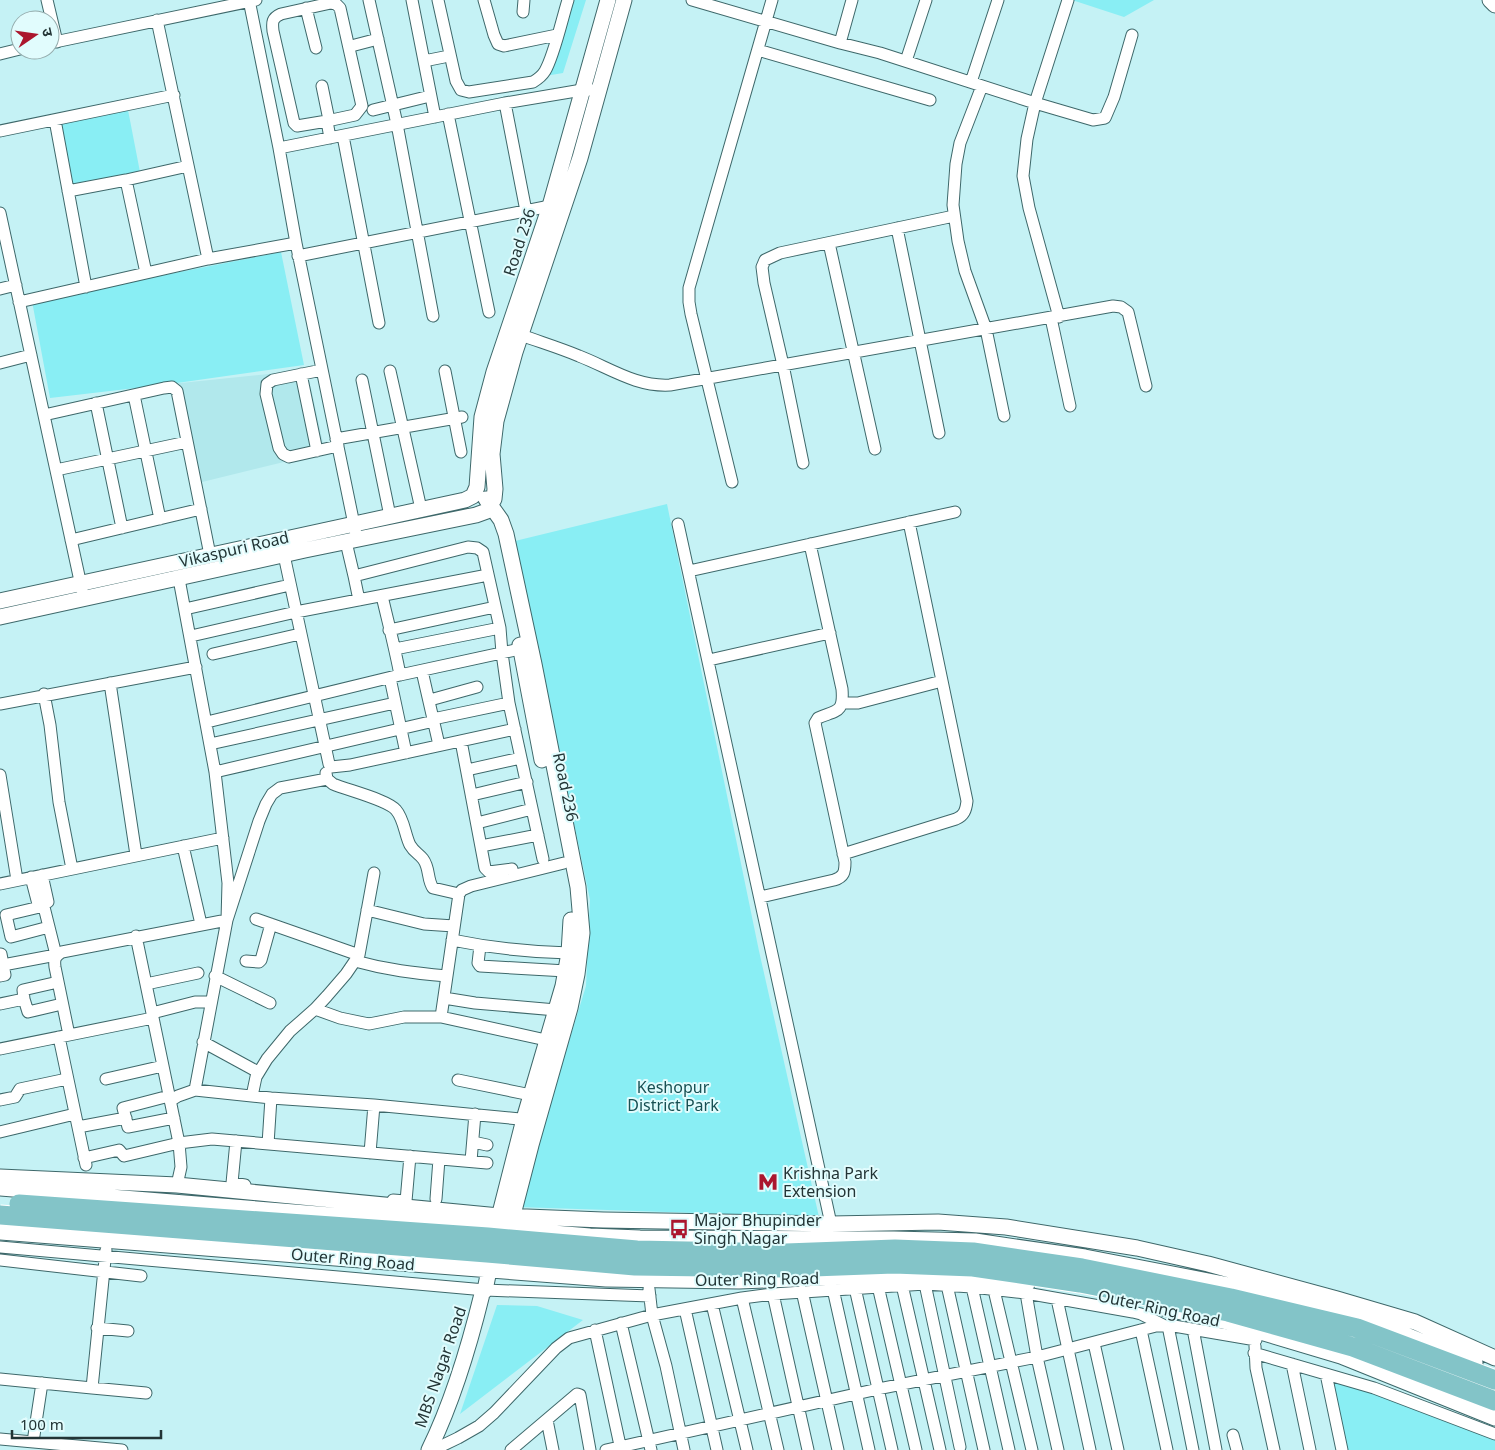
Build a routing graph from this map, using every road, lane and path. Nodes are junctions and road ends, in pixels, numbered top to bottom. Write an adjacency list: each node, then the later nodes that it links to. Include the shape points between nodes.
1 (252, 0): 18 (street); 53 (street)
2 (369, 0): 22 (street)
3 (412, 0): 29 (street)
4 (438, 0): 31 (street, via 456,81 461,90 469,92 533,82)
5 (484, 0): 20 (street, via 498,44 504,46)
6 (568, 0): 20 (street)
7 (608, 0): 35 (street, Road 236)
8 (624, 0): 36 (street)
9 (692, 0): 19 (street)
10 (772, 0): 19 (street)
11 (852, 0): 24 (street)
12 (926, 0): 30 (street)
13 (998, 0): 32 (street)
14 (1068, 0): 41 (street)
15 (1490, 0): 16 (street)
16 (1495, 5)
17 (306, 8): 26 (street); 48 (street, via 331,3 340,8 362,106 355,114); 48 (street, via 275,17 273,31 294,123 298,126)
18 (157, 20): 23 (street); 37 (street)
19 (766, 22): 24 (street); 27 (street)
20 (557, 35): 31 (street, via 546,70)
21 (1132, 35): 41 (street, via 1105,118 1093,120)
22 (378, 38): 25 (street); 43 (street)
23 (60, 41)
24 (840, 43): 30 (street)
25 (355, 45)
26 (316, 48)
27 (758, 50): 40 (street); 89 (street, via 689,288 691,314)
28 (444, 57): 29 (street)
29 (424, 61): 38 (street)
30 (906, 61): 32 (street)
31 (540, 78): 39 (street)
32 (971, 82): 34 (street)
33 (322, 86): 48 (street)
34 (982, 86): 41 (street); 60 (street, via 960,143)
35 (582, 90): 36 (street); 39 (street); 57 (street, Road 236)
36 (599, 90): 79 (street, via 580,158)
37 (174, 95): 47 (street); 54 (street)
38 (430, 96): 43 (street); 46 (street)
39 (543, 97): 42 (street)
40 (930, 100)
41 (1036, 103): 76 (street, via 1027,139 1024,176)
42 (505, 104): 45 (street); 58 (street)
43 (392, 105): 44 (street); 49 (street)
44 (373, 110)
45 (448, 114): 46 (street); 61 (street)
46 (434, 117): 49 (street)
47 (55, 120): 50 (street); 56 (street)
48 (328, 121): 52 (street)
49 (397, 124): 51 (street); 63 (street)
50 (0, 131)
51 (343, 136): 52 (street); 65 (street)
52 (330, 138): 53 (street)
53 (279, 148): 64 (street)
54 (188, 166): 55 (street); 68 (street)
55 (126, 180): 56 (street); 69 (street)
56 (68, 191): 71 (street)
57 (550, 206): 58 (street); 111 (street, Road 236, via 494,372 485,408)
58 (526, 211): 61 (street)
59 (0, 213): 70 (street)
60 (954, 216): 62 (street); 78 (street, via 965,271)
61 (470, 222): 63 (street); 74 (street)
62 (897, 228): 66 (street); 80 (street)
63 (417, 232): 65 (street); 75 (street)
64 (296, 243): 67 (street); 68 (street)
65 (364, 243): 67 (street); 77 (street)
66 (829, 243): 81 (street); 84 (street, via 780,253 765,260 762,267)
67 (298, 256): 85 (street)
68 (208, 259): 69 (street)
69 (146, 273): 71 (street)
70 (16, 285): 72 (street); 73 (street)
71 (86, 287): 73 (street)
72 (0, 288)
73 (19, 302): 82 (street)
74 (489, 312)
75 (433, 316)
76 (1055, 318): 78 (street); 91 (street, via 1114,306 1128,312); 94 (street)
77 (379, 323)
78 (986, 330): 80 (street); 96 (street)
79 (521, 335): 89 (street, via 640,383 670,385); 114 (street, via 496,421 492,454 495,489)
80 (920, 341): 81 (street); 100 (street)
81 (853, 353): 84 (street); 103 (street)
82 (31, 355): 83 (street); 95 (street)
83 (0, 363)
84 (783, 365): 89 (street); 108 (street)
85 (322, 370): 88 (street); 102 (street)
86 (390, 371): 98 (street)
87 (445, 371): 97 (street)
88 (301, 374): 105 (street); 105 (street, via 273,380 268,384 266,394 283,454 289,457)
89 (708, 378): 110 (street)
90 (362, 380): 99 (street)
91 (1146, 386)
92 (134, 395): 93 (street); 101 (street, via 172,387 177,391); 104 (street)
93 (96, 403): 95 (street); 107 (street)
94 (1070, 406)
95 (44, 415): 109 (street)
96 (1004, 416)
97 (458, 417): 98 (street); 106 (street)
98 (402, 427): 99 (street); 113 (street)
99 (374, 432): 102 (street); 116 (street)
100 (939, 433)
101 (187, 442): 104 (street); 112 (street)
102 (337, 442): 105 (street); 119 (street)
103 (875, 449)
104 (146, 451): 107 (street); 117 (street)
105 (317, 452)
106 (461, 452)
107 (106, 459): 109 (street); 121 (street)
108 (803, 463)
109 (56, 470): 122 (street)
110 (732, 482)
111 (472, 495): 113 (street, Vikaspuri Road); 114 (street, Road 236)
112 (201, 509): 117 (street); 125 (street)
113 (421, 509): 116 (street, Vikaspuri Road)
114 (485, 511): 123 (street, Vikaspuri Road); 147 (street, Road 236, via 500,544); 228 (street, via 501,520 506,534 578,888 580,953)
115 (954, 512): 118 (street)
116 (390, 516): 119 (street, Vikaspuri Road)
117 (160, 519): 121 (street)
118 (909, 522): 124 (street); 154 (street)
119 (354, 523): 123 (street); 125 (street, Vikaspuri Road)
120 (678, 524): 127 (street)
121 (122, 528): 122 (street)
122 (71, 540): 131 (street)
123 (351, 541): 126 (street, Vikaspuri Road); 129 (street)
124 (810, 544): 127 (street); 143 (street)
125 (210, 555): 131 (street, Vikaspuri Road)
126 (284, 555): 130 (street, Vikaspuri Road); 132 (street)
127 (689, 571): 150 (street)
128 (488, 575): 129 (street, via 483,552 468,547); 133 (street); 137 (street)
129 (354, 576): 135 (street)
130 (180, 579): 134 (street, Vikaspuri Road); 138 (street)
131 (80, 584): 134 (street); 136 (street, Vikaspuri Road)
132 (290, 586): 138 (street); 139 (street)
133 (382, 596): 135 (street); 142 (street)
134 (84, 600): 140 (street, Vikaspuri Road)
135 (359, 600): 139 (street)
136 (0, 601)
137 (495, 607): 141 (street); 142 (street)
138 (185, 609): 145 (street)
139 (296, 612): 144 (street); 145 (street)
140 (0, 618)
141 (500, 628): 146 (street); 148 (street)
142 (389, 630): 146 (street)
143 (830, 633): 150 (street); 162 (street)
144 (300, 634): 149 (street); 158 (street)
145 (191, 636): 151 (street)
146 (395, 648): 153 (street)
147 (520, 649): 148 (street); 191 (street, Road 236)
148 (502, 653): 152 (street); 161 (street)
149 (213, 654)
150 (709, 660): 198 (street)
151 (196, 667): 155 (street); 166 (street)
152 (422, 671): 153 (street); 159 (street)
153 (395, 676): 158 (street); 160 (street)
154 (942, 681): 162 (street, via 858,703); 188 (street, via 967,801 964,813 956,819)
155 (110, 683): 157 (street); 189 (street)
156 (477, 687): 159 (street)
157 (44, 694): 163 (street); 192 (street)
158 (313, 697): 164 (street); 166 (street)
159 (430, 700): 165 (street)
160 (395, 703): 164 (street); 167 (street)
161 (509, 703): 165 (street); 168 (street)
162 (842, 703): 188 (street, via 836,712 818,718 815,723)
163 (0, 704)
164 (318, 720): 170 (street); 172 (street)
165 (433, 720): 167 (street); 171 (street)
166 (207, 722): 170 (street)
167 (401, 728): 172 (street); 173 (street)
168 (515, 729): 169 (street); 174 (street)
169 (461, 741): 171 (street); 176 (street)
170 (210, 744): 177 (street)
171 (439, 745): 173 (street)
172 (325, 746): 175 (street); 177 (street)
173 (406, 753): 175 (street, via 335,767)
174 (522, 758): 176 (street); 180 (street)
175 (329, 764): 179 (street)
176 (467, 770): 181 (street)
177 (215, 772): 185 (street)
178 (0, 775): 195 (street)
179 (327, 779): 197 (street, via 340,787 390,804 399,815 411,847 423,859 432,888); 202 (street, via 280,788 272,794 259,821)
180 (527, 782): 181 (street); 182 (street)
181 (472, 795): 183 (street)
182 (532, 809): 183 (street); 184 (street)
183 (477, 823): 187 (street)
184 (538, 835): 187 (street); 190 (street)
185 (223, 838): 186 (street); 202 (street, via 228,883)
186 (183, 846): 189 (street); 203 (street)
187 (481, 846): 190 (street, via 485,868 489,872 505,871)
188 (843, 854): 198 (street, via 843,876)
189 (136, 856): 192 (street)
190 (542, 859): 191 (street)
191 (563, 860): 197 (street, via 471,886); 210 (street, Road 236, via 572,909)
192 (72, 869): 194 (street)
193 (374, 873): 200 (street)
194 (37, 876): 195 (street); 199 (street, via 38,904)
195 (18, 880): 196 (street)
196 (0, 884)
197 (459, 894): 205 (street)
198 (761, 897): 271 (street)
199 (43, 905): 206 (street); 206 (street, via 6,915 11,937)
200 (367, 910): 205 (street, via 424,924); 212 (street)
201 (256, 919): 204 (street)
202 (227, 920): 203 (street); 217 (street)
203 (201, 924): 207 (street)
204 (272, 924): 212 (street); 213 (street, via 261,960)
205 (454, 926): 208 (street)
206 (49, 927): 211 (street)
207 (136, 936): 211 (street); 220 (street)
208 (452, 940): 209 (street); 218 (street)
209 (480, 946): 210 (street); 215 (street, via 480,966)
210 (569, 954): 215 (street, Road 236)
211 (56, 955): 214 (street); 219 (street)
212 (357, 958): 218 (street, via 383,969); 227 (street)
213 (246, 961)
214 (1, 965)
215 (566, 971): 228 (street, Road 236)
216 (198, 973): 220 (street)
217 (215, 976): 223 (street); 224 (street)
218 (447, 976): 221 (street)
219 (58, 982): 222 (street, via 23,990); 226 (street)
220 (146, 984): 229 (street)
221 (444, 998): 228 (street); 230 (street)
222 (24, 999): 225 (street); 226 (street, via 28,1012)
223 (210, 1002): 229 (street, via 195,1002); 233 (street)
224 (270, 1003)
225 (0, 1004)
226 (62, 1004): 231 (street)
227 (316, 1009): 230 (street, via 369,1024 404,1017); 236 (street, via 290,1031)
228 (562, 1012): 232 (street, Road 236); 251 (street)
229 (152, 1016): 231 (street); 235 (street)
230 (441, 1017): 232 (street)
231 (64, 1036): 234 (street); 237 (street)
232 (546, 1040): 241 (street, Road 236)
233 (203, 1042): 236 (street); 240 (street)
234 (0, 1049)
235 (163, 1066): 238 (street); 244 (street)
236 (258, 1072): 242 (street)
237 (67, 1079): 245 (street, via 20,1089 15,1097); 247 (street)
238 (106, 1079)
239 (458, 1080): 241 (street)
240 (195, 1090): 242 (street); 244 (street)
241 (532, 1093): 251 (street, Road 236)
242 (252, 1096): 243 (street)
243 (271, 1098): 246 (street); 257 (street)
244 (170, 1099): 249 (street, via 123,1108); 250 (street)
245 (0, 1100)
246 (374, 1105): 248 (street); 259 (street)
247 (75, 1114): 252 (street); 253 (street)
248 (475, 1114): 251 (street); 255 (street)
249 (126, 1118): 250 (street, via 128,1127); 252 (street)
250 (174, 1118): 256 (street)
251 (531, 1120): 270 (street)
252 (78, 1127): 256 (street, via 85,1161 119,1150 124,1156)
253 (0, 1132)
254 (236, 1141): 256 (street, via 212,1139); 257 (street); 260 (street, via 232,1183 406,1201)
255 (473, 1142): 258 (street); 262 (street)
256 (179, 1143): 265 (street, via 181,1167)
257 (268, 1144): 259 (street)
258 (487, 1145)
259 (370, 1153): 260 (street)
260 (410, 1156): 261 (street)
261 (439, 1159): 262 (street); 266 (street)
262 (471, 1161): 263 (street)
263 (487, 1163)
264 (0, 1179): 265 (street); 269 (street)
265 (177, 1185): 270 (street)
266 (436, 1199)
267 (0, 1202): 323 (main road, Outer Ring Road, bridge, via 636,1250 786,1253 895,1249 973,1252 1082,1268 1357,1328)
268 (0, 1215): 332 (main road, Outer Ring Road, bridge, via 635,1266 786,1268 894,1264 973,1267 1080,1283 1228,1312 1353,1346)
269 (370, 1219): 270 (street); 277 (street)
270 (504, 1222): 271 (street, via 603,1220); 273 (street)
271 (831, 1224): 314 (street, via 938,1222 1006,1227 1137,1248 1337,1298 1415,1322)
272 (0, 1232): 275 (street, Outer Ring Road)
273 (570, 1234): 281 (street); 309 (street, via 640,1238 975,1241 1234,1286 1358,1316)
274 (0, 1247): 275 (street)
275 (106, 1248): 277 (street, Outer Ring Road); 279 (street); 292 (street)
276 (0, 1260): 279 (street)
277 (366, 1260): 278 (street, Outer Ring Road)
278 (485, 1269): 281 (street, Outer Ring Road); 292 (street, MBS Nagar Road)
279 (102, 1272): 280 (street); 303 (street)
280 (141, 1276)
281 (566, 1276): 282 (street, Outer Ring Road)
282 (648, 1280): 287 (street, Outer Ring Road); 295 (street)
283 (925, 1284): 284 (street); 285 (street); 321 (street)
284 (902, 1285): 286 (street); 324 (street)
285 (947, 1285): 288 (street); 318 (street)
286 (878, 1286): 289 (street); 327 (street)
287 (772, 1287): 293 (street); 296 (street); 308 (street, Outer Ring Road, via 922,1274 1009,1282 1105,1296 1227,1322); 334 (street)
288 (972, 1287): 291 (street); 317 (street)
289 (855, 1288): 290 (street); 329 (street)
290 (833, 1289): 293 (street); 331 (street)
291 (994, 1290): 294 (street); 315 (street)
292 (482, 1291): 295 (street); 349 (street, MBS Nagar Road, via 454,1390)
293 (802, 1291): 333 (street)
294 (1026, 1293): 297 (street); 313 (street)
295 (650, 1296): 300 (street)
296 (742, 1298): 298 (street); 335 (street)
297 (1057, 1299): 302 (street, via 1142,1314); 311 (street)
298 (712, 1304): 299 (street); 338 (street)
299 (685, 1309): 300 (street); 339 (street)
300 (652, 1315): 301 (street); 340 (street)
301 (622, 1323): 305 (street); 345 (street)
302 (1165, 1326): 304 (street); 306 (street); 372 (street)
303 (97, 1328): 307 (street); 328 (street)
304 (1193, 1329): 308 (street); 373 (street)
305 (595, 1330): 347 (street); 350 (street, via 570,1338 556,1348 494,1414 479,1426)
306 (1141, 1330): 310 (street); 371 (street)
307 (128, 1331)
308 (1257, 1336): 312 (street); 325 (street, Outer Ring Road, via 1342,1356)
309 (1424, 1342): 319 (street); 325 (street)
310 (1094, 1343): 311 (street); 370 (street)
311 (1068, 1350): 313 (street); 369 (street)
312 (1254, 1353): 316 (street); 375 (street)
313 (1037, 1356): 315 (street); 368 (street)
314 (1495, 1358)
315 (1012, 1362): 317 (street); 367 (street)
316 (1292, 1364): 320 (street); 376 (street)
317 (989, 1365): 318 (street); 366 (street)
318 (965, 1371): 321 (street); 365 (street)
319 (1495, 1371)
320 (1326, 1374): 341 (street, via 1374,1388); 377 (street)
321 (944, 1376): 324 (street); 346 (street)
322 (0, 1379): 326 (street)
323 (1495, 1380)
324 (924, 1381): 327 (street); 364 (street)
325 (1407, 1382): 336 (street, Outer Ring Road)
326 (42, 1383): 328 (street); 344 (street)
327 (902, 1385): 329 (street); 363 (street)
328 (92, 1388): 330 (street)
329 (878, 1389): 331 (street); 362 (street)
330 (146, 1393)
331 (856, 1394): 333 (street); 361 (street)
332 (1495, 1401)
333 (827, 1402): 334 (street); 360 (street)
334 (799, 1408): 335 (street); 359 (street)
335 (770, 1414): 338 (street); 358 (street)
336 (1495, 1418)
337 (547, 1420): 351 (street); 352 (street); 353 (street, via 574,1395 580,1395)
338 (740, 1420): 339 (street); 357 (street)
339 (712, 1426): 340 (street); 356 (street)
340 (680, 1433): 345 (street); 355 (street)
341 (1495, 1434)
342 (1233, 1435): 374 (street)
343 (0, 1439): 344 (street)
344 (33, 1442): 348 (street)
345 (650, 1445): 347 (street)
346 (960, 1447)
347 (620, 1448): 354 (street)
348 (122, 1450)
349 (429, 1450)
350 (433, 1450)
351 (511, 1450)
352 (553, 1450)
353 (590, 1450)
354 (606, 1450)
355 (684, 1450)
356 (717, 1450)
357 (747, 1450)
358 (778, 1450)
359 (808, 1450)
360 (838, 1450)
361 (869, 1450)
362 (892, 1450)
363 (916, 1450)
364 (940, 1450)
365 (984, 1450)
366 (1009, 1450)
367 (1032, 1450)
368 (1058, 1450)
369 (1090, 1450)
370 (1118, 1450)
371 (1167, 1450)
372 (1193, 1450)
373 (1216, 1450)
374 (1237, 1450)
375 (1274, 1450)
376 (1310, 1450)
377 (1342, 1450)

